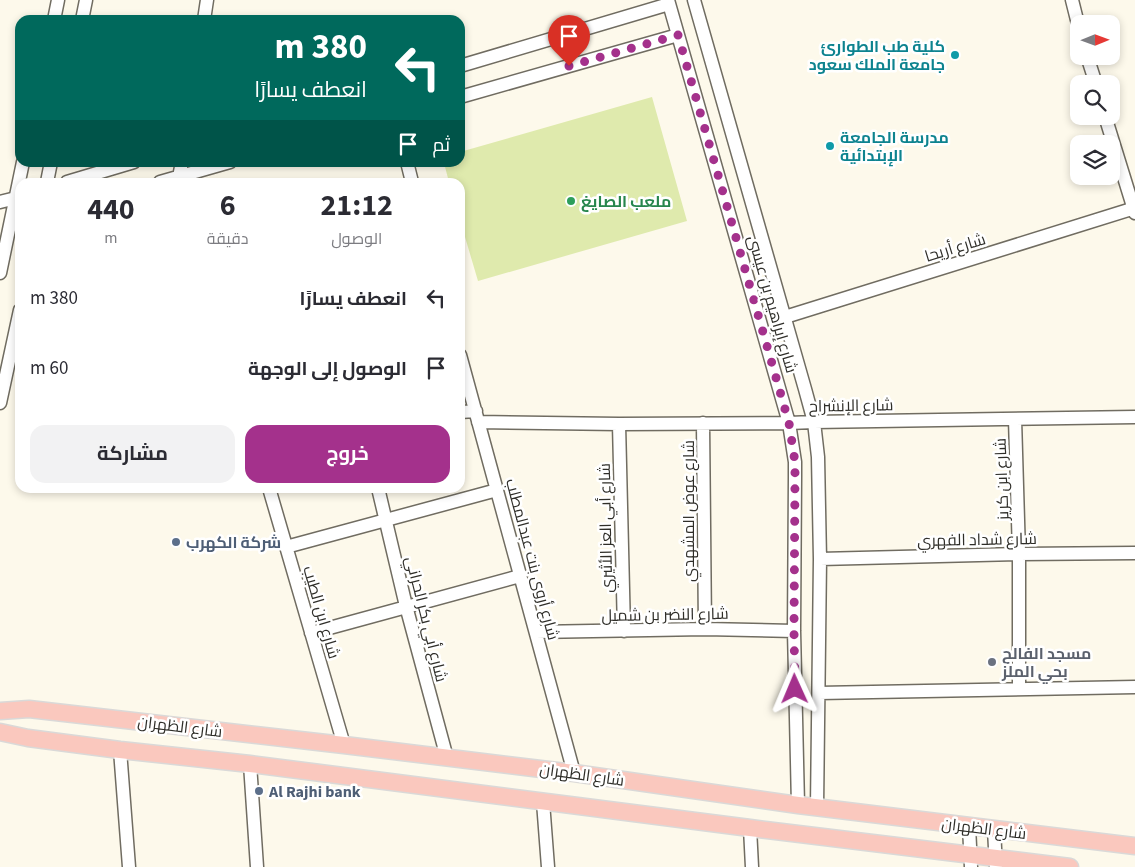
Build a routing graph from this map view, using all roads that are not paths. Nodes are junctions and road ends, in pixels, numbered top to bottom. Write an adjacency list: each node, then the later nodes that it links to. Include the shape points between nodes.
1 (58, 0): 7 (street)
2 (86, 0): 8 (street)
3 (206, 0): 9 (street)
4 (694, 0): 25 (street)
5 (1072, 0): 10 (street)
6 (668, 2): 11 (street, شارع إبراهيم بن عيسى); 12 (street)
7 (55, 15)
8 (83, 15)
9 (204, 15)
10 (1076, 15)
11 (678, 35): 13 (street); 35 (street, شارع إبراهيم بن عيسى)
12 (465, 64)
13 (465, 96)
14 (1108, 125): 22 (street)
15 (117, 167): 17 (street)
16 (216, 167): 18 (street)
17 (80, 178)
18 (186, 178)
19 (15, 198): 20 (street)
20 (0, 202)
21 (15, 208): 23 (street)
22 (1134, 210): 25 (street, شارع أريحا)
23 (10, 225): 24 (street)
24 (0, 273)
25 (785, 317): 33 (street)
26 (15, 333): 28 (street)
27 (465, 373): 30 (street, شارع أروى بنت عبدالمطلب)
28 (0, 403)
29 (465, 413): 30 (street, شارع الإنشراح)
30 (477, 417): 36 (street, شارع الإنشراح); 37 (street, شارع أروى بنت عبدالمطلب)
31 (1135, 417): 32 (street, شارع الإنشراح)
32 (1015, 419): 33 (street, شارع الإنشراح); 43 (street, شارع ابن كريز)
33 (814, 422): 35 (street, شارع الإنشراح); 44 (street)
34 (703, 423): 35 (street, شارع الإنشراح); 36 (street, شارع الإنشراح); 47 (street, شارع عوض المشهدي)
35 (789, 423): 49 (street, شارع إبراهيم بن عيسى, via 795,462)
36 (619, 424): 48 (street, شارع أبي العز الأثيري)
37 (497, 490): 40 (street); 45 (street, شارع أروى بنت عبدالمطلب)
38 (270, 493): 41 (street, شارع ابن الطيب)
39 (379, 493): 40 (street, شارع أبي بكر الحراني)
40 (386, 521): 41 (street); 46 (street, شارع أبي بكر الحراني)
41 (286, 547): 50 (street, شارع ابن الطيب)
42 (1135, 553): 43 (street, شارع شداد الفهري)
43 (1019, 554): 44 (street, شارع شداد الفهري); 53 (street, شارع ابن كريز)
44 (820, 559): 54 (street)
45 (520, 576): 46 (street); 51 (street, شارع أروى بنت عبدالمطلب)
46 (406, 606): 50 (street); 63 (street, شارع أبي بكر الحراني)
47 (705, 629): 48 (street, شارع النضر بن شميل); 49 (street, شارع النضر بن شميل)
48 (624, 630): 51 (street, شارع النضر بن شميل)
49 (794, 631): 67 (street, شارع إبراهيم بن عيسى)
50 (311, 632): 61 (street, شارع ابن الطيب)
51 (536, 632): 65 (street, شارع أروى بنت عبدالمطلب)
52 (1135, 687): 53 (street)
53 (1019, 689): 54 (street)
54 (819, 694): 68 (street)
55 (0, 701): 56 (main road)
56 (29, 709): 57 (main road); 61 (main road, شارع الظهران)
57 (0, 711)
58 (0, 732): 59 (main road)
59 (28, 738): 60 (main road); 62 (main road, شارع الظهران)
60 (0, 742)
61 (344, 745): 63 (main road, شارع الظهران)
62 (120, 750): 64 (main road, شارع الظهران); 75 (street)
63 (446, 758): 65 (main road, شارع الظهران)
64 (250, 764): 66 (main road, شارع الظهران); 76 (street)
65 (574, 773): 67 (main road, شارع الظهران)
66 (543, 802): 70 (main road, شارع الظهران); 77 (street)
67 (798, 805): 68 (main road, شارع الظهران)
68 (817, 807): 69 (main road, شارع الظهران)
69 (969, 826): 71 (main road, شارع الظهران); 73 (street)
70 (750, 828): 73 (main road, شارع الظهران); 78 (street)
71 (994, 829): 72 (main road, شارع الظهران); 74 (street)
72 (1135, 846)
73 (971, 861): 74 (main road, شارع الظهران)
74 (996, 863): 79 (main road, شارع الظهران)
75 (129, 867)
76 (257, 867)
77 (548, 867)
78 (752, 867)
79 (1070, 867)

